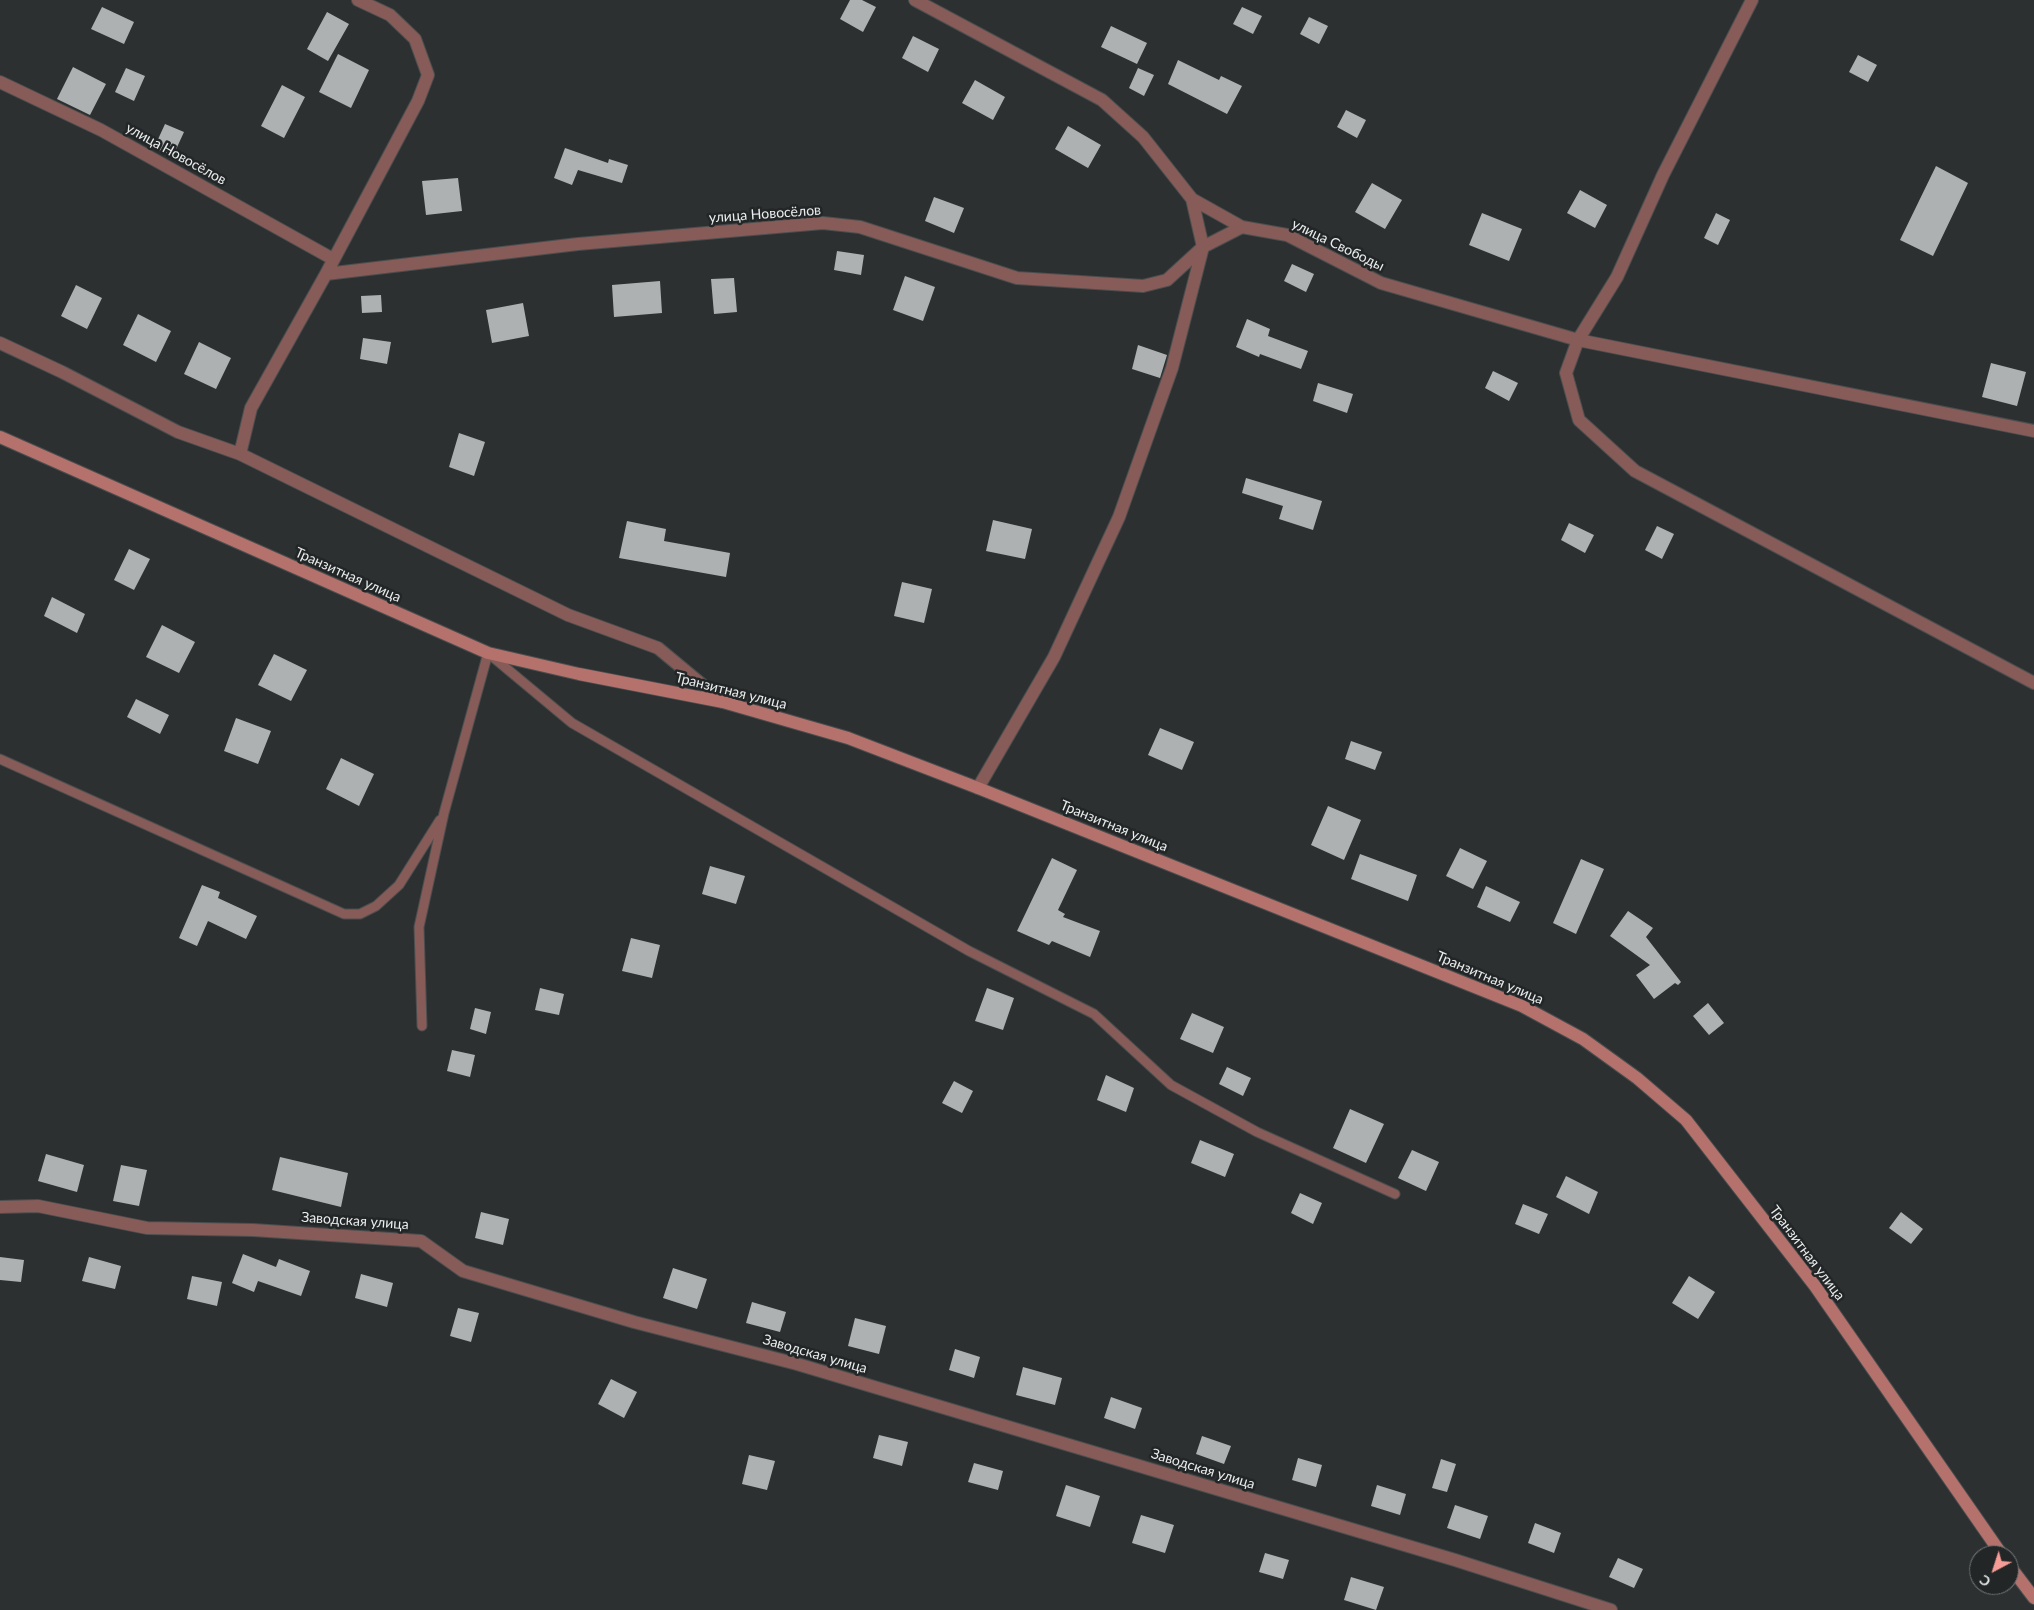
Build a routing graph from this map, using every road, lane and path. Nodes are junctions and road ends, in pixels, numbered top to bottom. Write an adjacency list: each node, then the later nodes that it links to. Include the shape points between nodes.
1 (358, 0): 8 (street, via 390,15 415,39 428,75 418,101)
2 (915, 0): 5 (street, улица Свободы, via 1102,100 1143,137)
3 (1752, 0): 10 (street, via 1664,175 1618,277)
4 (0, 82): 8 (street, улица Новосёлов, via 101,130)
5 (1192, 199): 6 (street, улица Свободы); 7 (street)
6 (1242, 227): 7 (street, улица Новосёлов); 10 (street, улица Свободы, via 1287,235 1382,283)
7 (1203, 247): 9 (street, улица Новосёлов, via 1167,280 1143,286 1017,278 860,227 823,223 578,244); 19 (street, via 1172,368 1119,517 1054,657)
8 (333, 259): 9 (street)
9 (326, 274): 14 (street, via 251,408)
10 (1578, 340): 12 (street, улица Свободы); 16 (street, via 1566,373 1579,420 1635,470)
11 (0, 343): 14 (street, via 178,432)
12 (2034, 431)
13 (0, 437): 15 (main road, Транзитная улица)
14 (240, 454): 17 (street, via 568,615 658,648)
15 (488, 653): 17 (main road, Транзитная улица); 20 (lane); 22 (lane, via 572,723 969,951 1094,1014 1171,1085 1257,1132)
16 (2034, 683)
17 (723, 702): 19 (main road, Транзитная улица, via 848,738)
18 (0, 759): 20 (lane, via 344,914 360,914 376,906 399,885)
19 (978, 788): 24 (main road, Транзитная улица, via 1522,1006 1583,1038 1630,1072 1686,1120 1815,1286)
20 (444, 813): 21 (lane, via 419,927)
21 (422, 1026)
22 (1395, 1194)
23 (0, 1207): 27 (street, Заводская улица, via 38,1206 147,1228 253,1230 421,1241 463,1271 634,1322 807,1366 1455,1560)
24 (1995, 1545)
25 (2019, 1578): 26 (main road)
26 (2034, 1598)
27 (1611, 1610)

